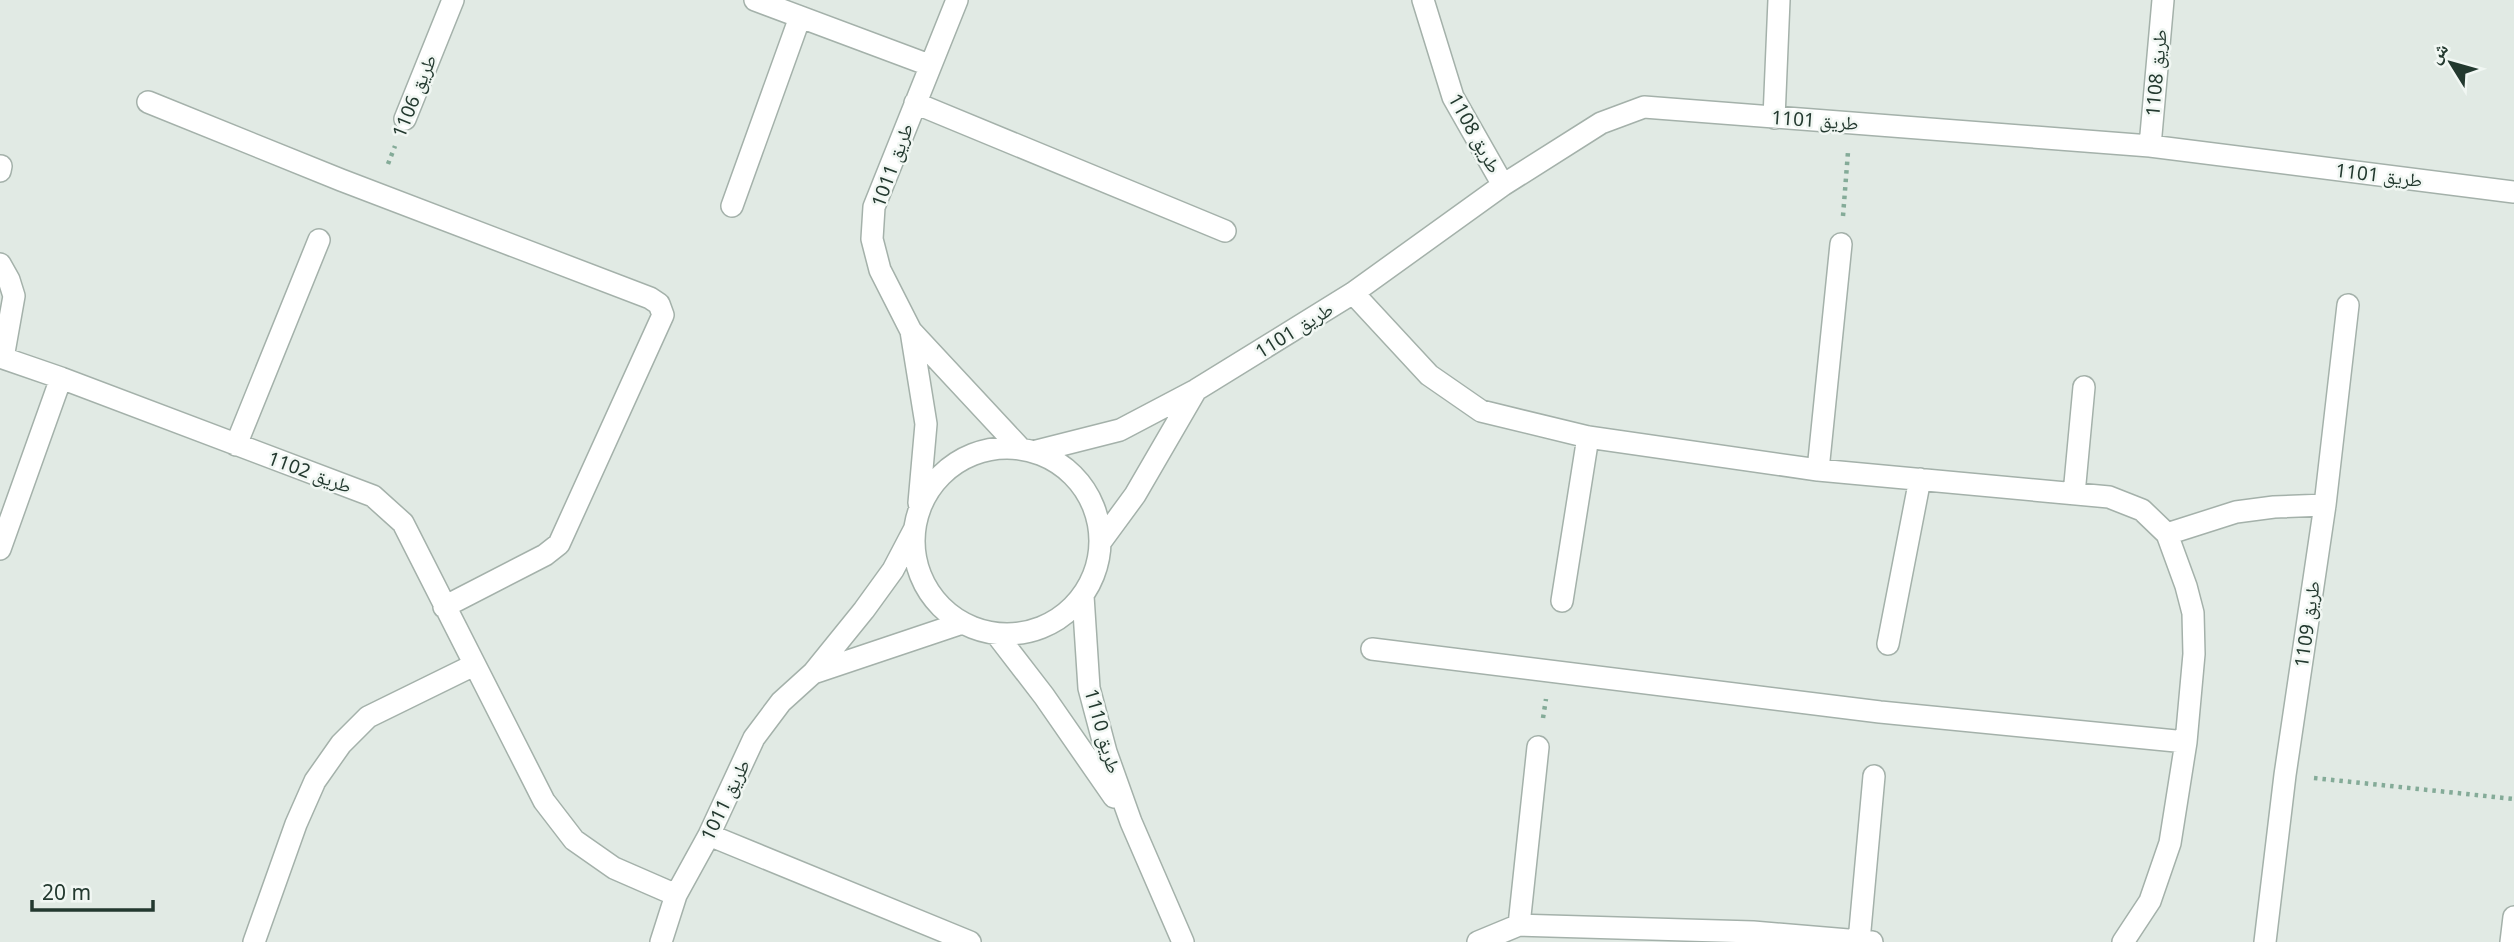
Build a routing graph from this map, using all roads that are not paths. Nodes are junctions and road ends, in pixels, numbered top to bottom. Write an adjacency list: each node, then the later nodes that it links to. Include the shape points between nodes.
1 (453, 0): 12 (street, طريق 1106)
2 (755, 0): 7 (street)
3 (957, 0): 8 (street, طريق 1011)
4 (1423, 0): 16 (street, طريق 1108, via 1453,97)
5 (1779, 0): 11 (street)
6 (2162, 0): 13 (street, طريق 1108)
7 (800, 17): 8 (street); 18 (street)
8 (929, 65): 10 (street, طريق 1011)
9 (148, 102): 43 (street, via 659,304 663,315 559,544)
10 (915, 103): 19 (street); 25 (street, طريق 1011, via 874,207 872,239 880,270)
11 (1774, 118): 13 (street, طريق 1101); 16 (street, طريق 1101, via 1644,107 1601,123)
12 (405, 119)
13 (2150, 146): 17 (street, طريق 1101)
14 (1, 166): 15 (street)
15 (0, 171)
16 (1503, 185): 23 (street, طريق 1101)
17 (2514, 192)
18 (732, 206)
19 (1225, 231)
20 (319, 240): 31 (street)
21 (1841, 244): 33 (street)
22 (0, 264): 26 (street, via 14,296)
23 (1353, 293): 29 (street, طريق 1101); 30 (street, via 1429,374 1481,411)
24 (2348, 305): 36 (street, طريق 1109)
25 (911, 331): 32 (street, طريق 1011); 37 (street, طريق 1011, via 926,424)
26 (1, 357): 27 (street, طريق 1102)
27 (61, 378): 31 (street, طريق 1102); 40 (street)
28 (2084, 387): 35 (street)
29 (1196, 390): 32 (street, طريق 1101, via 1120,430); 39 (street, طريق 1101, via 1135,495)
30 (1588, 437): 33 (street); 42 (street)
31 (236, 445): 43 (street, طريق 1102, via 373,496 403,523)
32 (1028, 449): 37 (street, via 987,448 957,461 934,483); 39 (street, via 1071,470 1093,502)
33 (1818, 470): 34 (street)
34 (1920, 479): 35 (street); 46 (street)
35 (2074, 494): 38 (street, via 2109,497 2142,510)
36 (2325, 505): 38 (street, via 2236,512); 66 (street, طريق 1109)
37 (916, 520): 44 (street, via 917,567 934,600); 49 (street, طريق 1011, via 893,569)
38 (2167, 534): 50 (street, via 2193,612)
39 (1102, 540): 41 (street, via 1100,560)
40 (0, 549)
41 (1083, 596): 45 (street, via 1048,625 1023,634); 53 (street, طريق 1110, via 1089,688)
42 (1562, 601)
43 (444, 607): 48 (street, طريق 1102)
44 (962, 624): 45 (street); 49 (street, طريق 1011)
45 (998, 635): 53 (street, طريق 1110)
46 (1888, 644)
47 (1372, 649): 50 (street, via 1880,712)
48 (474, 665): 55 (street, طريق 1102, via 544,801 573,840 614,867); 60 (street, via 368,718 341,744 315,781)
49 (813, 673): 54 (street, طريق 1011, via 781,702 754,738)
50 (2186, 742): 59 (street, via 2171,843 2150,901)
51 (1538, 747): 57 (street)
52 (1874, 776): 65 (street)
53 (1131, 822): 63 (street, طريق 1110)
54 (709, 835): 55 (street, طريق 1011); 62 (street)
55 (676, 895): 61 (street, طريق 1011)
56 (2514, 917): 67 (street)
57 (1519, 925): 58 (street); 64 (street)
58 (1752, 937): 65 (street)
59 (2126, 941)
60 (254, 942)
61 (661, 942)
62 (970, 942)
63 (1183, 942)
64 (1478, 942)
65 (1865, 942)
66 (2265, 942)
67 (2511, 942)

